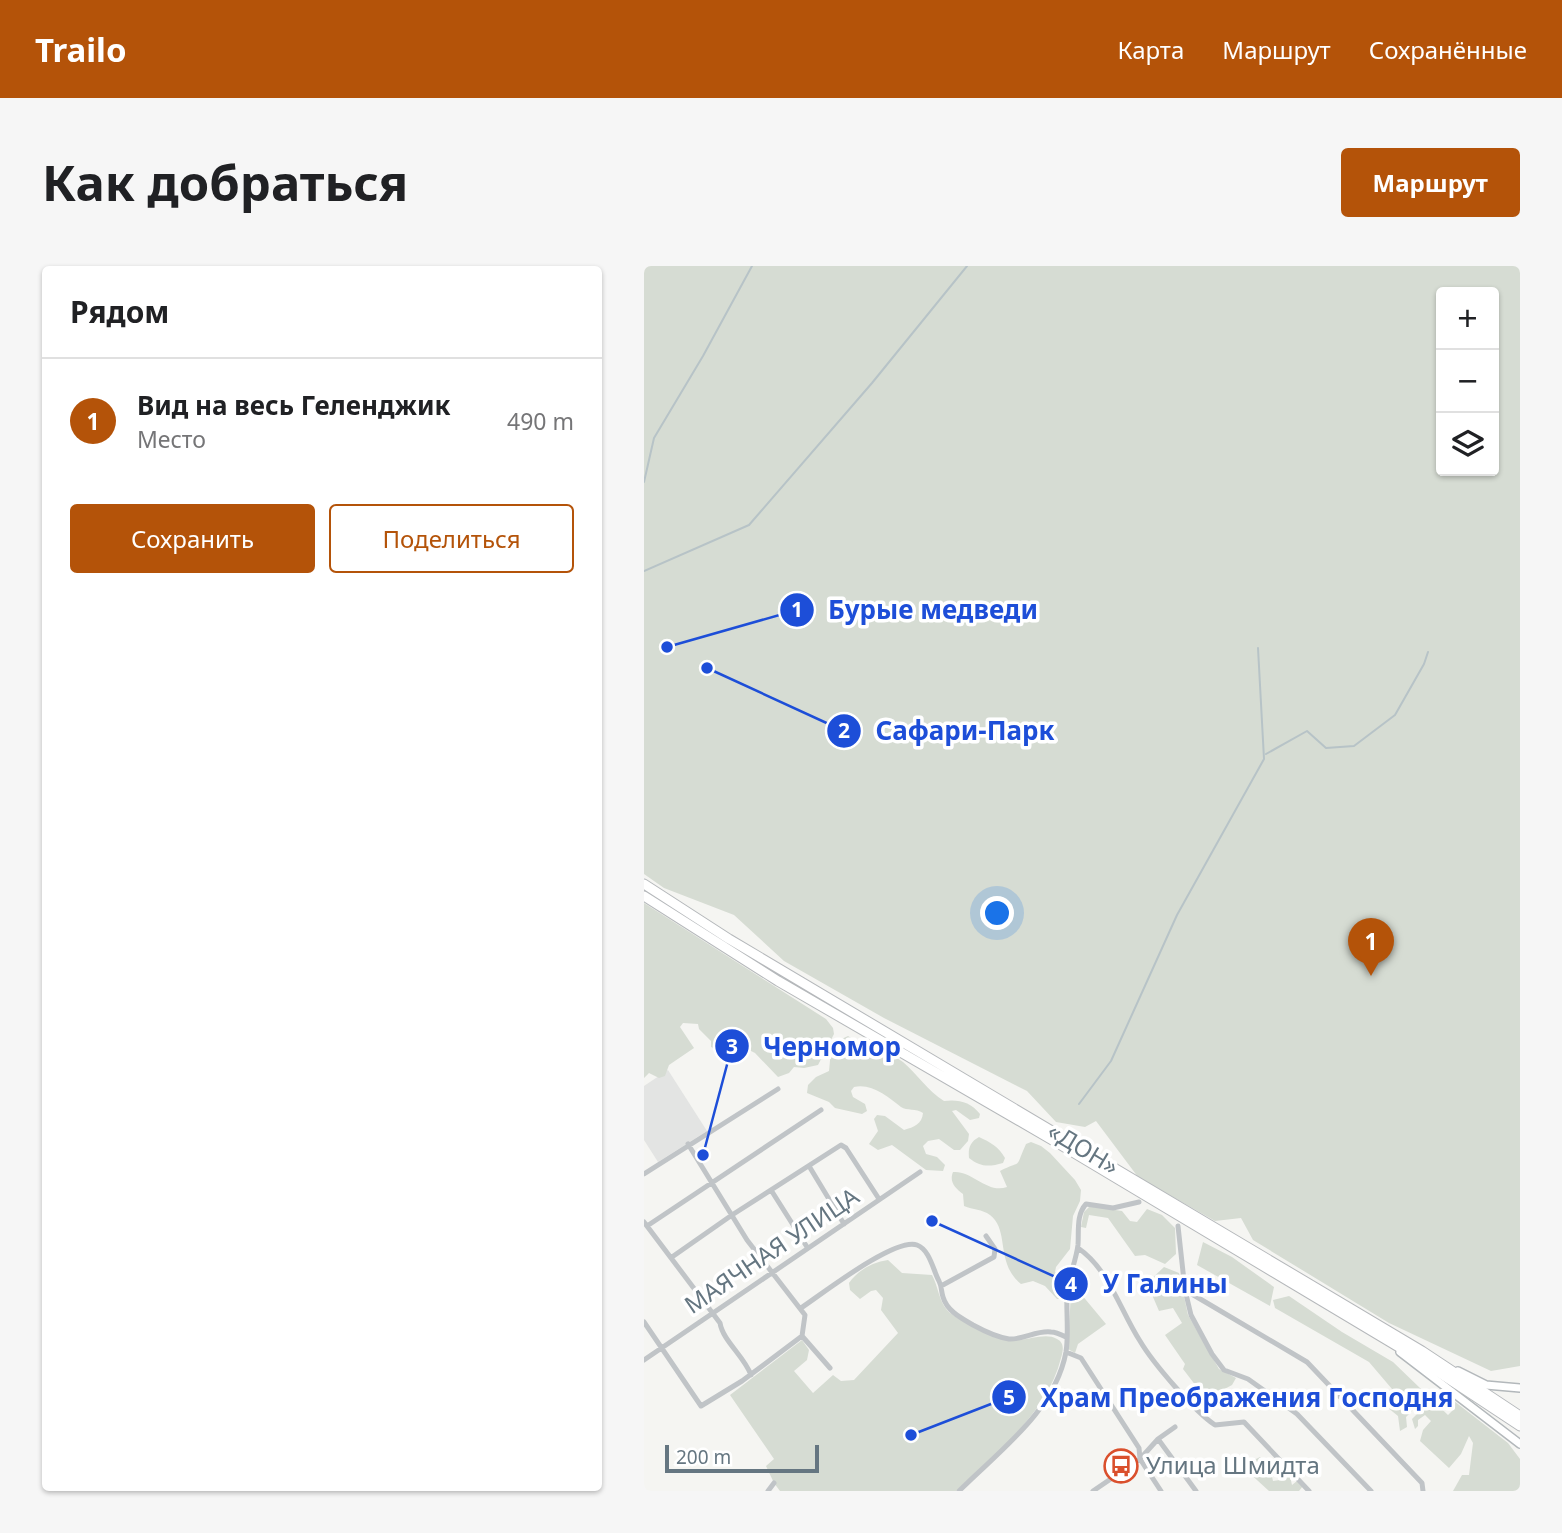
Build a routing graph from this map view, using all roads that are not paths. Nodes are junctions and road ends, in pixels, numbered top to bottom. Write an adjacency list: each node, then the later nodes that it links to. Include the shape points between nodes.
1 (644, 884): 31 (highway, «ДОН»)
2 (644, 895): 27 (highway, «ДОН», via 778,981)
3 (778, 1089): 5 (street)
4 (821, 1110): 9 (street)
5 (688, 1144): 8 (street); 9 (street)
6 (809, 1166): 10 (street); 11 (street, via 841,1145); 15 (street)
7 (920, 1172): 11 (street, МАЯЧНАЯ УЛИЦА)
8 (644, 1174)
9 (711, 1182): 13 (street); 14 (street)
10 (771, 1190): 13 (street); 18 (street)
11 (879, 1199): 15 (street, МАЯЧНАЯ УЛИЦА)
12 (1139, 1202): 19 (street, via 1114,1208 1086,1204 1079,1217)
13 (732, 1215): 20 (street); 21 (street)
14 (645, 1224): 20 (street)
15 (844, 1224): 18 (street, МАЯЧНАЯ УЛИЦА)
16 (1178, 1226): 23 (street)
17 (985, 1236): 22 (street, via 995,1249 994,1258)
18 (807, 1247): 21 (street, МАЯЧНАЯ УЛИЦА)
19 (1078, 1248): 29 (street, via 1068,1292); 49 (street, via 1091,1257 1140,1341 1197,1410 1215,1425 1244,1422)
20 (672, 1257): 25 (street)
21 (773, 1272): 24 (street); 25 (street, МАЯЧНАЯ УЛИЦА)
22 (942, 1286): 24 (street, via 924,1249 904,1244 850,1273); 29 (street, via 953,1313 992,1334 1018,1338 1050,1331)
23 (1185, 1290): 50 (street, via 1191,1315 1224,1370 1248,1379 1297,1414); 51 (street, via 1307,1362 1422,1483)
24 (801, 1308): 28 (street, via 805,1315)
25 (711, 1313): 30 (street, МАЯЧНАЯ УЛИЦА); 35 (street)
26 (644, 1322): 30 (street)
27 (1362, 1325): 38 (highway, «ДОН»); 41 (main road)
28 (802, 1336): 34 (street); 35 (street)
29 (1066, 1337): 32 (street)
30 (662, 1347): 33 (street, МАЯЧНАЯ УЛИЦА); 35 (street, via 701,1406)
31 (1422, 1351): 36 (main road, via 1486,1385); 37 (highway, «ДОН»)
32 (1066, 1352): 42 (street, via 1081,1358 1139,1448); 45 (street, via 1047,1399)
33 (644, 1360)
34 (830, 1368)
35 (751, 1375)
36 (1520, 1388)
37 (1520, 1416)
38 (1520, 1426)
39 (1175, 1427): 40 (street)
40 (1158, 1439): 42 (street); 48 (street)
41 (1520, 1444)
42 (1140, 1459): 46 (street); 47 (street)
43 (774, 1483): 44 (street)
44 (768, 1491)
45 (959, 1491)
46 (1093, 1491)
47 (1160, 1491)
48 (1196, 1491)
49 (1309, 1491)
50 (1371, 1491)
51 (1423, 1491)

